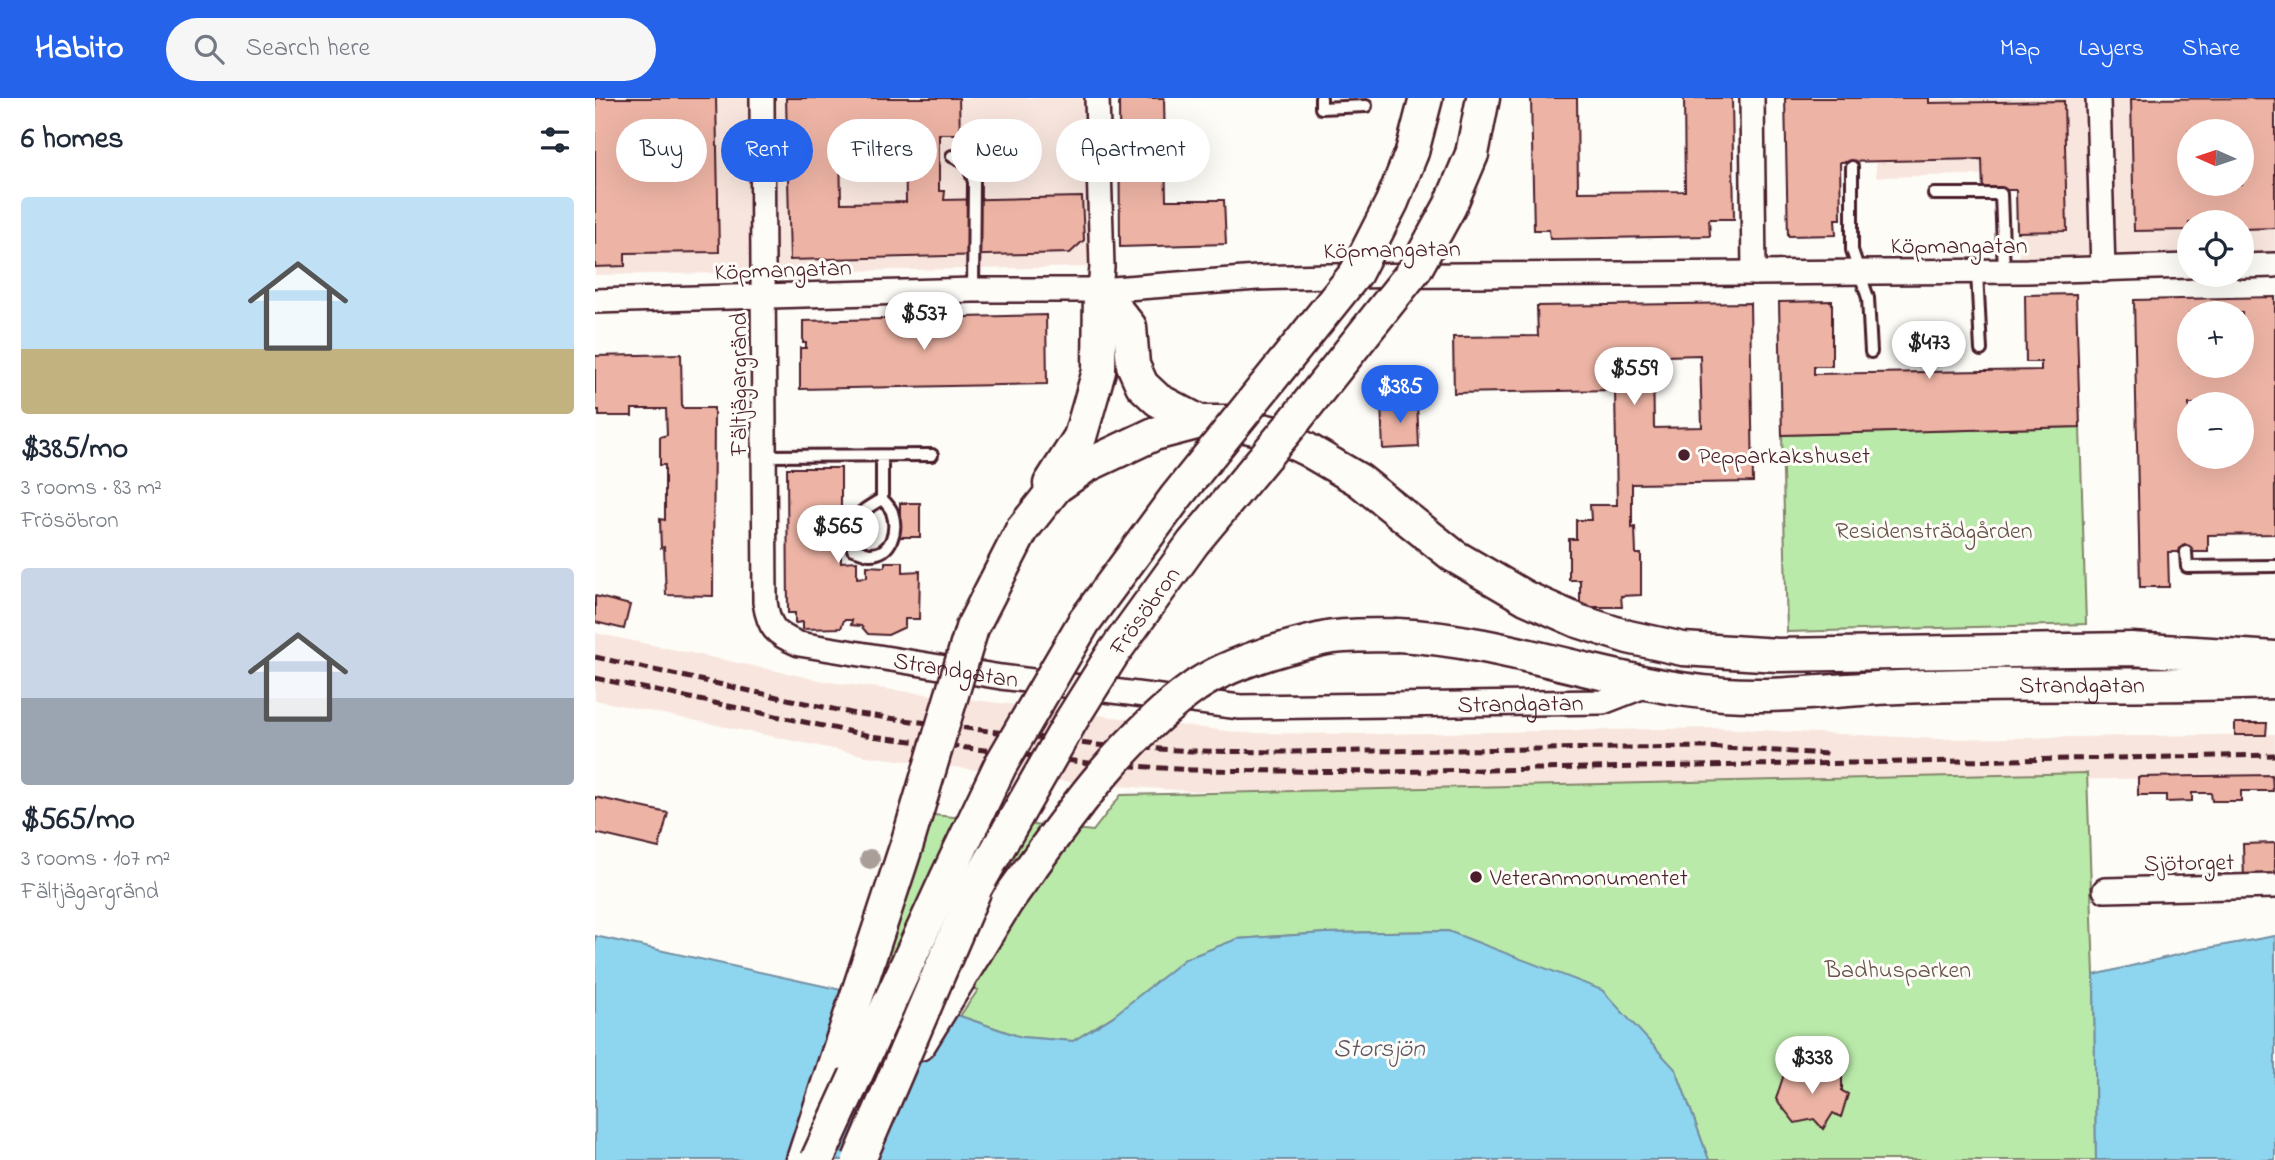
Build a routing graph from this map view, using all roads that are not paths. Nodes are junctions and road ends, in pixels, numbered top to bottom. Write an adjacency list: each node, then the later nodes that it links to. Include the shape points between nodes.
1 (762, 98): 22 (street, Fältjägargränd)
2 (1097, 98): 21 (street)
3 (1321, 98): 8 (lane, via 1321,108)
4 (1426, 98): 42 (main road, Frösöbron, bridge, via 1412,152 1356,273 1176,497 1084,622 1000,766)
5 (1483, 98): 40 (main road, Frösöbron, bridge, via 1472,154 1416,268 1193,543 1112,654 1072,719 976,887)
6 (1752, 98): 19 (street)
7 (2098, 98): 15 (street)
8 (1366, 106)
9 (1852, 167): 16 (lane, via 1852,250)
10 (974, 182): 20 (lane)
11 (1934, 194): 18 (lane, via 2001,194)
12 (2254, 265): 13 (street)
13 (2275, 265)
14 (2177, 267): 15 (street, Köpmangatan)
15 (2102, 270): 18 (street, Köpmangatan)
16 (1861, 272): 17 (street, Köpmangatan); 19 (street, Köpmangatan); 25 (lane, via 1868,298)
17 (1977, 272): 18 (street, Köpmangatan); 24 (lane)
18 (2004, 272)
19 (1754, 273): 21 (street, Köpmangatan, via 1328,276)
20 (973, 290): 21 (street, Köpmangatan); 22 (street, Köpmangatan)
21 (1100, 290): 26 (main road, via 1130,327 1133,365 1142,385 1158,400); 31 (main road, via 1099,371 1080,437)
22 (764, 295): 23 (street, Köpmangatan); 27 (street, Fältjägargränd)
23 (595, 301)
24 (1981, 350)
25 (1871, 352)
26 (1201, 422): 31 (main road, via 1154,434 1086,466 1056,487); 35 (main road, Strandgatan, via 1228,422 1271,432 1306,449 1359,480 1454,556 1526,598 1628,637 1683,649 1778,654 2131,649)
27 (765, 456): 28 (lane); 34 (street, Fältjägargränd, via 765,602)
28 (882, 456): 29 (lane); 30 (lane)
29 (932, 456)
30 (882, 499): 30 (lane, via 859,511 852,531 853,549 870,554 890,545 894,537 892,509)
31 (1022, 530): 41 (main road, bridge, via 972,628)
32 (2186, 552): 33 (lane, via 2187,568)
33 (2275, 566)
34 (771, 627): 37 (street, Strandgatan, via 799,644 1002,677 1240,708 1603,702)
35 (2275, 658)
36 (2275, 682): 37 (main road, Strandgatan, via 1725,694)
37 (1652, 683): 40 (main road, bridge, via 1437,637 1397,635 1325,639 1252,658 1198,685 1132,741 1073,809 1007,901)
38 (2275, 886): 39 (street, Sjötorget)
39 (2105, 890)
40 (885, 1099): 43 (main road, Frösöbron, bridge)
41 (803, 1160)
42 (817, 1160)
43 (859, 1160)

